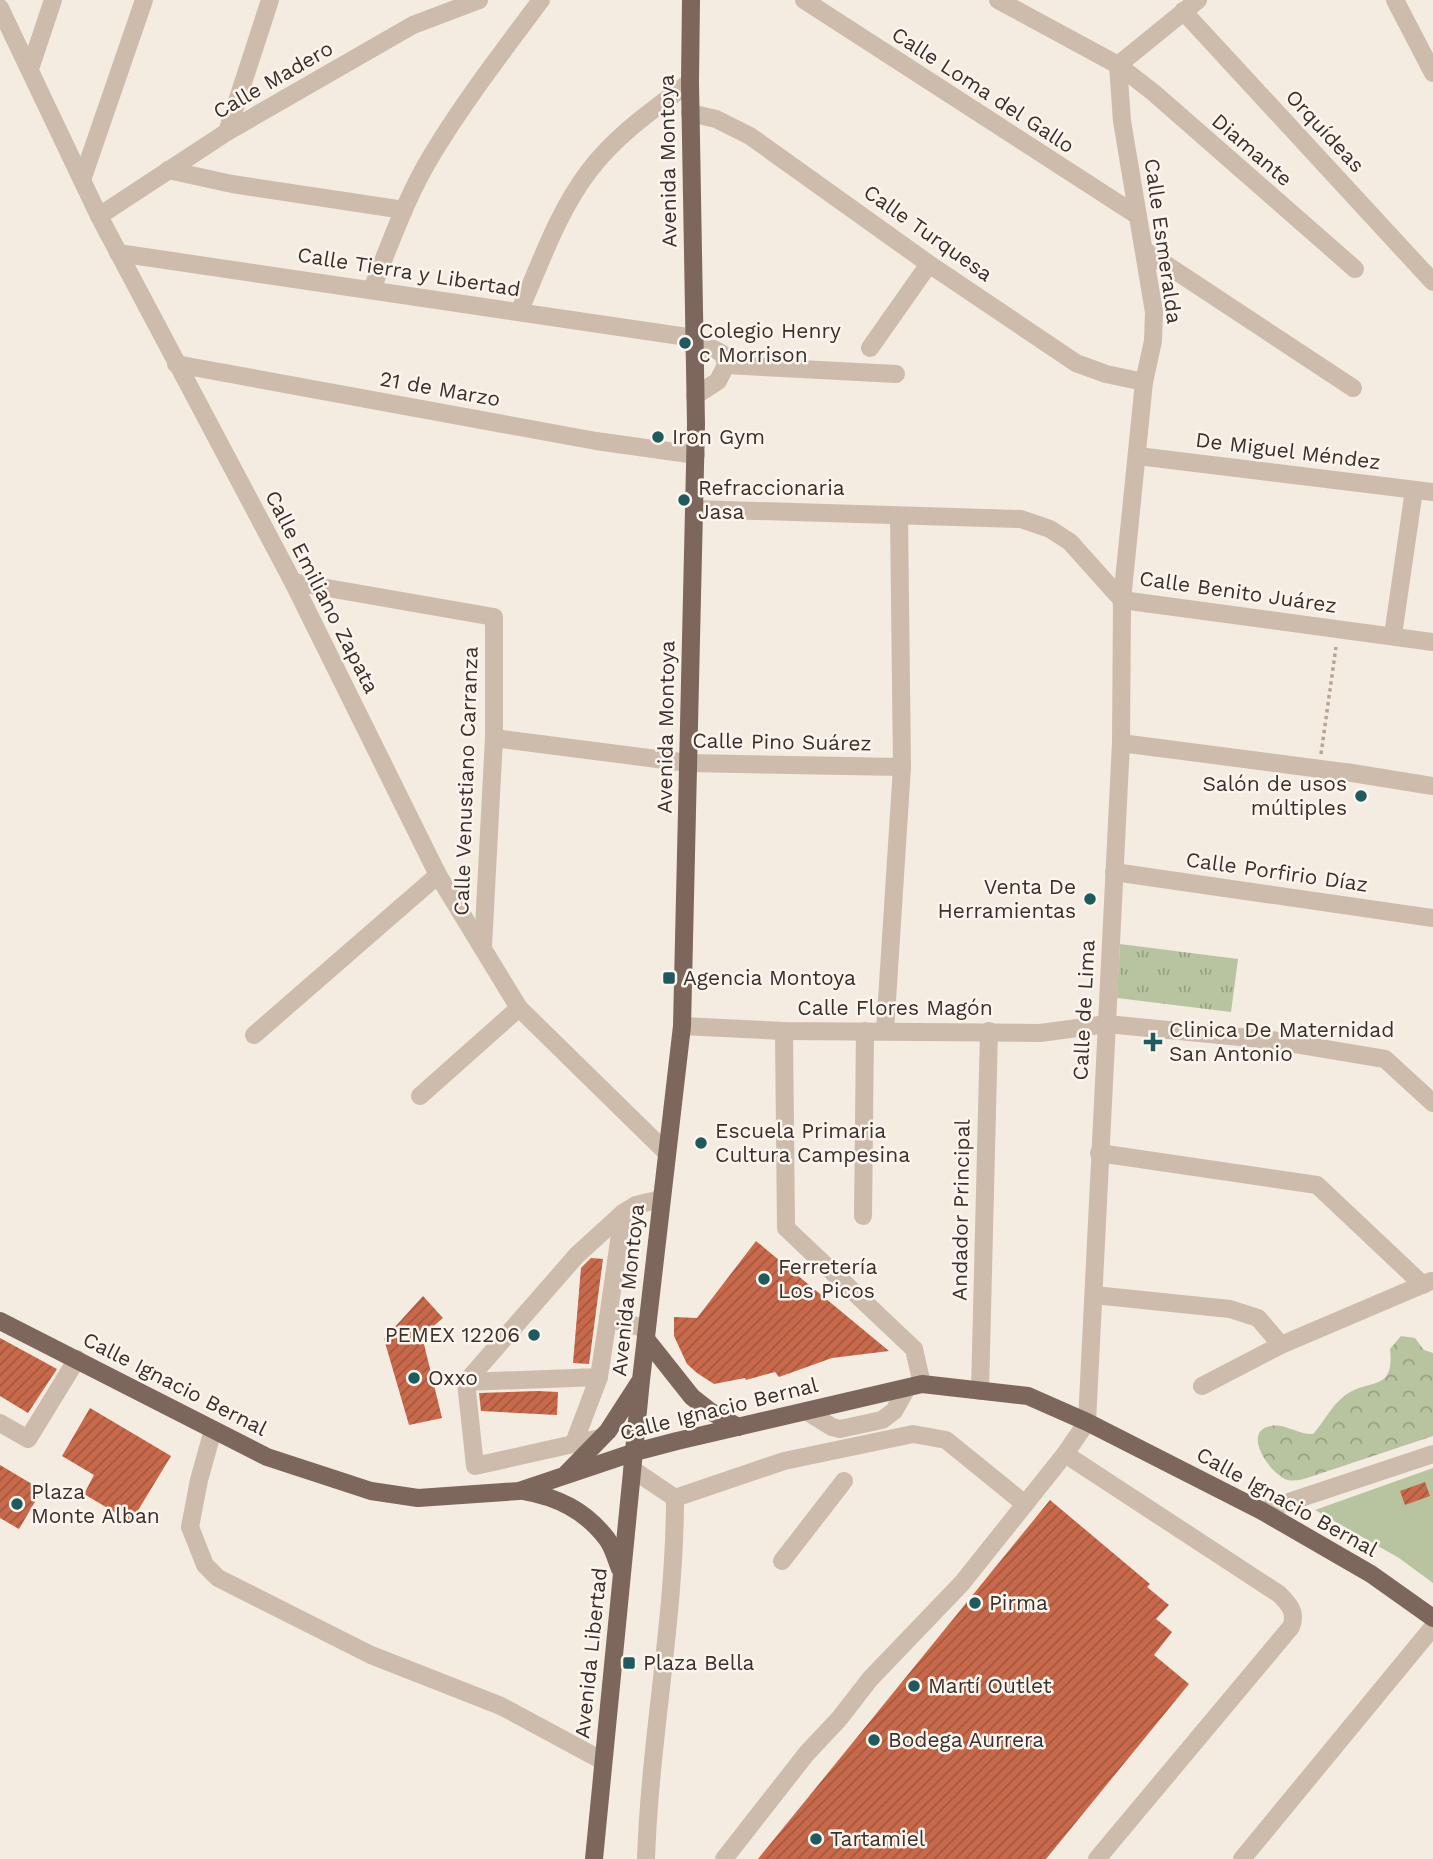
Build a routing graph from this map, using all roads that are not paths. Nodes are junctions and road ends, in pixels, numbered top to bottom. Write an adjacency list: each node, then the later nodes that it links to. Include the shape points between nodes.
1 (53, 0): 13 (street)
2 (144, 0): 19 (street)
3 (270, 0): 17 (street)
4 (479, 0): 17 (street, Calle Madero, via 413,25)
5 (541, 0): 20 (street, via 432,155)
6 (691, 0): 15 (main road, Avenida Montoya)
7 (804, 0): 22 (street, Calle Loma del Gallo)
8 (998, 0): 12 (street)
9 (1395, 0): 14 (street)
10 (1190, 6): 12 (street); 27 (street, Orquídeas)
11 (0, 8): 13 (street, Calle Emiliano Zapata)
12 (1118, 65): 22 (street, Calle Esmeralda); 26 (street, Diamante)
13 (30, 69): 19 (street, Calle Emiliano Zapata)
14 (1433, 73)
15 (690, 82): 16 (main road, Avenida Montoya); 29 (street, via 634,124 589,171 566,205)
16 (690, 113): 25 (street, Calle Turquesa, via 716,119 750,136); 30 (main road, Avenida Montoya)
17 (228, 132): 18 (street, Calle Madero)
18 (168, 170): 20 (street); 21 (street, Calle Madero)
19 (82, 180): 21 (street, Calle Emiliano Zapata)
20 (404, 210): 28 (street)
21 (99, 216): 24 (street, Calle Emiliano Zapata)
22 (1138, 216): 23 (street, Calle Esmeralda)
23 (1144, 250): 35 (street, Calle Esmeralda, via 1154,312); 36 (street)
24 (118, 253): 28 (street, Calle Tierra y Libertad); 32 (street, Calle Emiliano Zapata)
25 (929, 264): 31 (street); 35 (street, Calle Turquesa, via 1076,363)
26 (1355, 270)
27 (1433, 282)
28 (372, 289): 29 (street, Calle Tierra y Libertad)
29 (519, 312): 30 (street, Calle Tierra y Libertad)
30 (694, 344): 33 (street, Calle Tierra y Libertad, via 723,354); 37 (main road, Avenida Montoya)
31 (870, 348)
32 (176, 364): 38 (street, 21 de Marzo, via 596,442); 44 (street, Calle Emiliano Zapata)
33 (726, 365): 34 (street); 37 (street, via 718,381)
34 (896, 374)
35 (1144, 382): 39 (street, Calle Esmeralda)
36 (1353, 388)
37 (695, 396): 38 (main road, Avenida Montoya)
38 (696, 455): 42 (main road, Avenida Montoya)
39 (1138, 456): 40 (street, De Miguel Méndez); 45 (street, Calle Esmeralda)
40 (1414, 490): 41 (street, De Miguel Méndez); 46 (street)
41 (1433, 492)
42 (694, 509): 43 (street, Calle Benito Juárez); 50 (main road, Avenida Montoya)
43 (899, 516): 45 (street, Calle Benito Juárez, via 1021,519 1050,529 1070,542); 51 (street)
44 (293, 582): 48 (street, Calle Venustiano Carranza, via 494,617); 54 (street, Calle Emiliano Zapata)
45 (1122, 600): 46 (street, Calle Benito Juárez); 49 (street, Calle de Lima)
46 (1392, 635): 47 (street, Calle Benito Juárez)
47 (1433, 642)
48 (494, 738): 50 (street, Calle Pino Suárez); 56 (street, Calle Venustiano Carranza)
49 (1121, 743): 52 (street); 53 (street, Calle de Lima)
50 (688, 762): 51 (street, Calle Pino Suárez); 59 (main road, Avenida Montoya)
51 (902, 767): 62 (street)
52 (1433, 786)
53 (1114, 872): 55 (street, Calle Porfirio Díaz); 58 (street, Calle de Lima)
54 (438, 875): 56 (street, Calle Emiliano Zapata); 64 (street)
55 (1433, 918)
56 (483, 946): 57 (street, Calle Emiliano Zapata)
57 (519, 1008): 65 (street); 67 (street, Calle Emiliano Zapata)
58 (1107, 1024): 63 (street, Calle Flores Magón, via 1040,1033); 66 (street, Calle Flores Magón, via 1271,1040 1385,1059); 68 (street, Calle de Lima)
59 (682, 1026): 60 (street, Calle Flores Magón); 67 (main road, Avenida Montoya)
60 (783, 1031): 61 (street, Calle Flores Magón); 82 (street, via 786,1228 914,1349)
61 (864, 1031): 62 (street, Calle Flores Magón); 71 (street)
62 (886, 1031): 63 (street, Calle Flores Magón)
63 (989, 1031): 84 (street, Andador Principal)
64 (254, 1035)
65 (420, 1096)
66 (1433, 1103)
67 (667, 1153): 69 (main road, Avenida Montoya)
68 (1099, 1153): 72 (street, via 1317,1185); 73 (street, Calle de Lima)
69 (661, 1199): 70 (street); 76 (main road, Avenida Montoya)
70 (623, 1213): 74 (street); 81 (street, via 577,1255)
71 (863, 1216)
72 (1428, 1283): 77 (street)
73 (1094, 1295): 77 (street, via 1230,1309 1258,1318); 86 (street, Calle de Lima)
74 (608, 1318): 76 (street); 79 (street)
75 (0, 1321): 78 (main road, Calle Ignacio Bernal)
76 (646, 1334): 80 (main road, Avenida Montoya); 88 (main road, via 692,1397)
77 (1281, 1345): 83 (street)
78 (77, 1359): 87 (street, via 28,1439); 89 (main road, Calle Ignacio Bernal)
79 (599, 1377): 81 (street); 91 (street)
80 (641, 1380): 90 (main road); 94 (main road, Avenida Montoya)
81 (466, 1382): 95 (street)
82 (914, 1386): 84 (main road, Calle Ignacio Bernal); 85 (main road, Calle Ignacio Bernal); 85 (street, via 882,1420 841,1429)
83 (1202, 1387)
84 (979, 1391): 86 (main road, Calle Ignacio Bernal, via 1028,1396)
85 (806, 1411): 88 (main road, Calle Ignacio Bernal)
86 (1087, 1422): 92 (street); 102 (main road, Calle Ignacio Bernal)
87 (0, 1423)
88 (738, 1427): 94 (main road, Calle Ignacio Bernal)
89 (213, 1430): 99 (main road, Calle Ignacio Bernal, via 267,1457 371,1492 418,1498); 107 (street, via 190,1527 205,1565 218,1578 372,1655 501,1706)
90 (600, 1438): 91 (street); 96 (main road)
91 (574, 1443): 95 (street)
92 (1065, 1454): 101 (street); 111 (street, via 1279,1594 1292,1607 1294,1619)
93 (1433, 1454): 102 (street)
94 (633, 1461): 96 (main road, Calle Ignacio Bernal); 100 (street); 104 (main road, Avenida Libertad)
95 (475, 1466): 99 (street)
96 (566, 1475): 98 (main road, Calle Ignacio Bernal)
97 (844, 1481): 103 (street)
98 (519, 1490): 99 (main road, Calle Ignacio Bernal); 104 (main road, via 549,1496 582,1513 608,1540)
99 (479, 1493)
100 (674, 1498): 101 (street, via 784,1461 913,1434 946,1440); 109 (street, via 671,1588)
101 (1025, 1504): 110 (street, via 962,1583 807,1753)
102 (1262, 1511): 105 (main road, Calle Ignacio Bernal, via 1371,1574)
103 (782, 1561)
104 (621, 1572): 107 (main road, Avenida Libertad)
105 (1433, 1618)
106 (1433, 1627): 112 (street)
107 (603, 1761): 108 (main road, Avenida Libertad)
108 (594, 1859)
109 (646, 1859)
110 (724, 1859)
111 (1097, 1859)
112 (1242, 1859)

